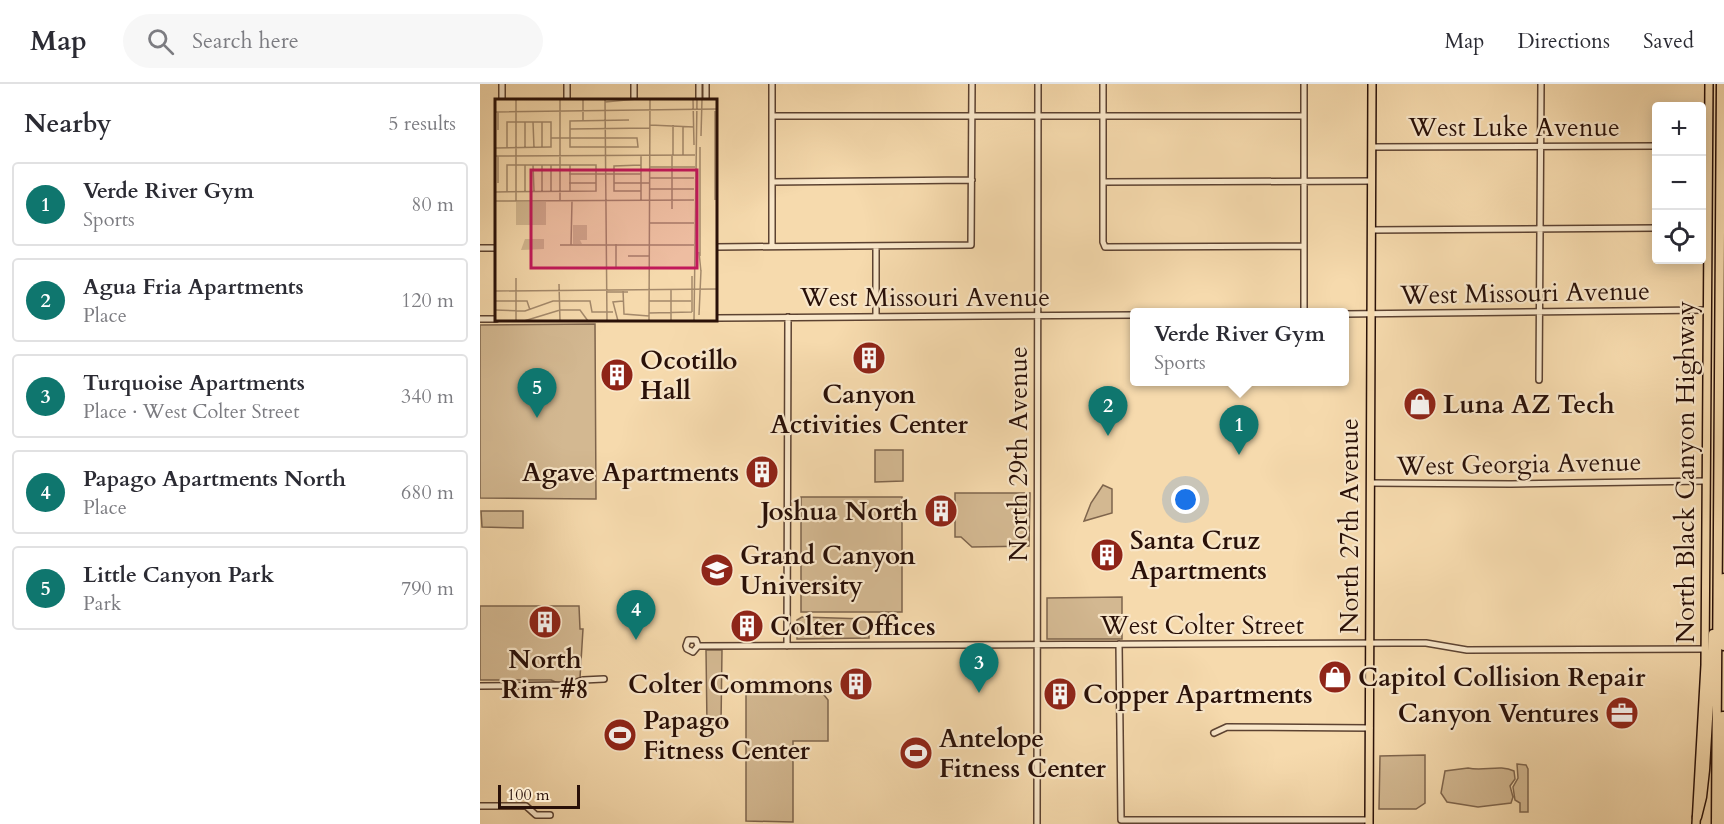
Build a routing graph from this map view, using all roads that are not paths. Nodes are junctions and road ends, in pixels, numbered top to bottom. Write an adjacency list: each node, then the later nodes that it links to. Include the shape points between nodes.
1 (772, 84): 12 (street)
2 (972, 84): 13 (street)
3 (1038, 84): 10 (street, North 29th Avenue)
4 (1103, 84): 11 (street)
5 (1304, 84): 14 (street)
6 (1372, 84): 18 (main road, North 27th Avenue)
7 (1541, 84): 16 (street)
8 (1708, 84): 15 (main road, North Black Canyon Highway)
9 (1721, 84): 48 (highway)
10 (1038, 115): 11 (street); 13 (street); 41 (street, North 29th Avenue)
11 (1103, 115): 14 (street); 24 (street)
12 (772, 116): 13 (street); 23 (street)
13 (972, 116): 20 (street)
14 (1304, 116): 21 (street)
15 (1706, 125)
16 (1541, 146): 17 (street, West Luke Avenue); 18 (street, West Luke Avenue); 27 (street)
17 (1652, 146)
18 (1372, 147): 22 (main road, North 27th Avenue)
19 (1705, 156): 25 (main road, North Black Canyon Highway)
20 (972, 180): 23 (street); 30 (street, via 971,245)
21 (1304, 181): 22 (street); 24 (street); 31 (street)
22 (1372, 181): 28 (main road, North 27th Avenue)
23 (772, 182): 29 (street)
24 (1103, 182): 31 (street, via 1105,247)
25 (1704, 210)
26 (1652, 228): 27 (street)
27 (1540, 229): 28 (street); 36 (street)
28 (1371, 230): 37 (main road, North 27th Avenue)
29 (772, 246): 30 (street); 32 (street)
30 (876, 246): 40 (street)
31 (1304, 246): 34 (street)
32 (717, 247)
33 (1705, 264): 35 (main road, North Black Canyon Highway)
34 (1304, 308)
35 (1706, 310): 36 (street, West Missouri Avenue); 45 (main road, North Black Canyon Highway)
36 (1540, 312): 37 (street, West Missouri Avenue); 44 (street)
37 (1371, 313): 38 (street, West Missouri Avenue); 46 (main road, North 27th Avenue)
38 (1349, 314)
39 (1130, 315): 41 (street, West Missouri Avenue)
40 (876, 316): 41 (street, West Missouri Avenue); 42 (street, West Missouri Avenue)
41 (1037, 316): 52 (street, North 29th Avenue)
42 (788, 317): 43 (street, West Missouri Avenue); 51 (street)
43 (717, 318)
44 (1539, 380)
45 (1705, 481): 46 (street, West Georgia Avenue); 54 (main road, North Black Canyon Highway)
46 (1370, 483): 50 (main road, North 27th Avenue)
47 (1724, 578): 65 (highway)
48 (1717, 601): 61 (highway, via 1705,770); 64 (highway)
49 (1119, 644): 50 (street, West Colter Street); 52 (street, West Colter Street); 62 (street, via 1121,820)
50 (1370, 644): 54 (street, West Colter Street, via 1426,643 1467,651); 57 (main road, North 27th Avenue)
51 (787, 645): 52 (street, West Colter Street); 53 (street, West Colter Street)
52 (1037, 645): 63 (street, North 29th Avenue)
53 (698, 646)
54 (1705, 649): 61 (main road, North Black Canyon Highway)
55 (604, 679): 56 (street, via 578,680 567,685)
56 (480, 686)
57 (1370, 728): 58 (street, via 1227,727); 62 (main road, North 27th Avenue)
58 (1214, 733)
59 (480, 806): 60 (street, via 526,806 536,815)
60 (550, 815)
61 (1697, 820)
62 (1369, 822)
63 (1037, 824)
64 (1716, 824)
65 (1722, 824)

